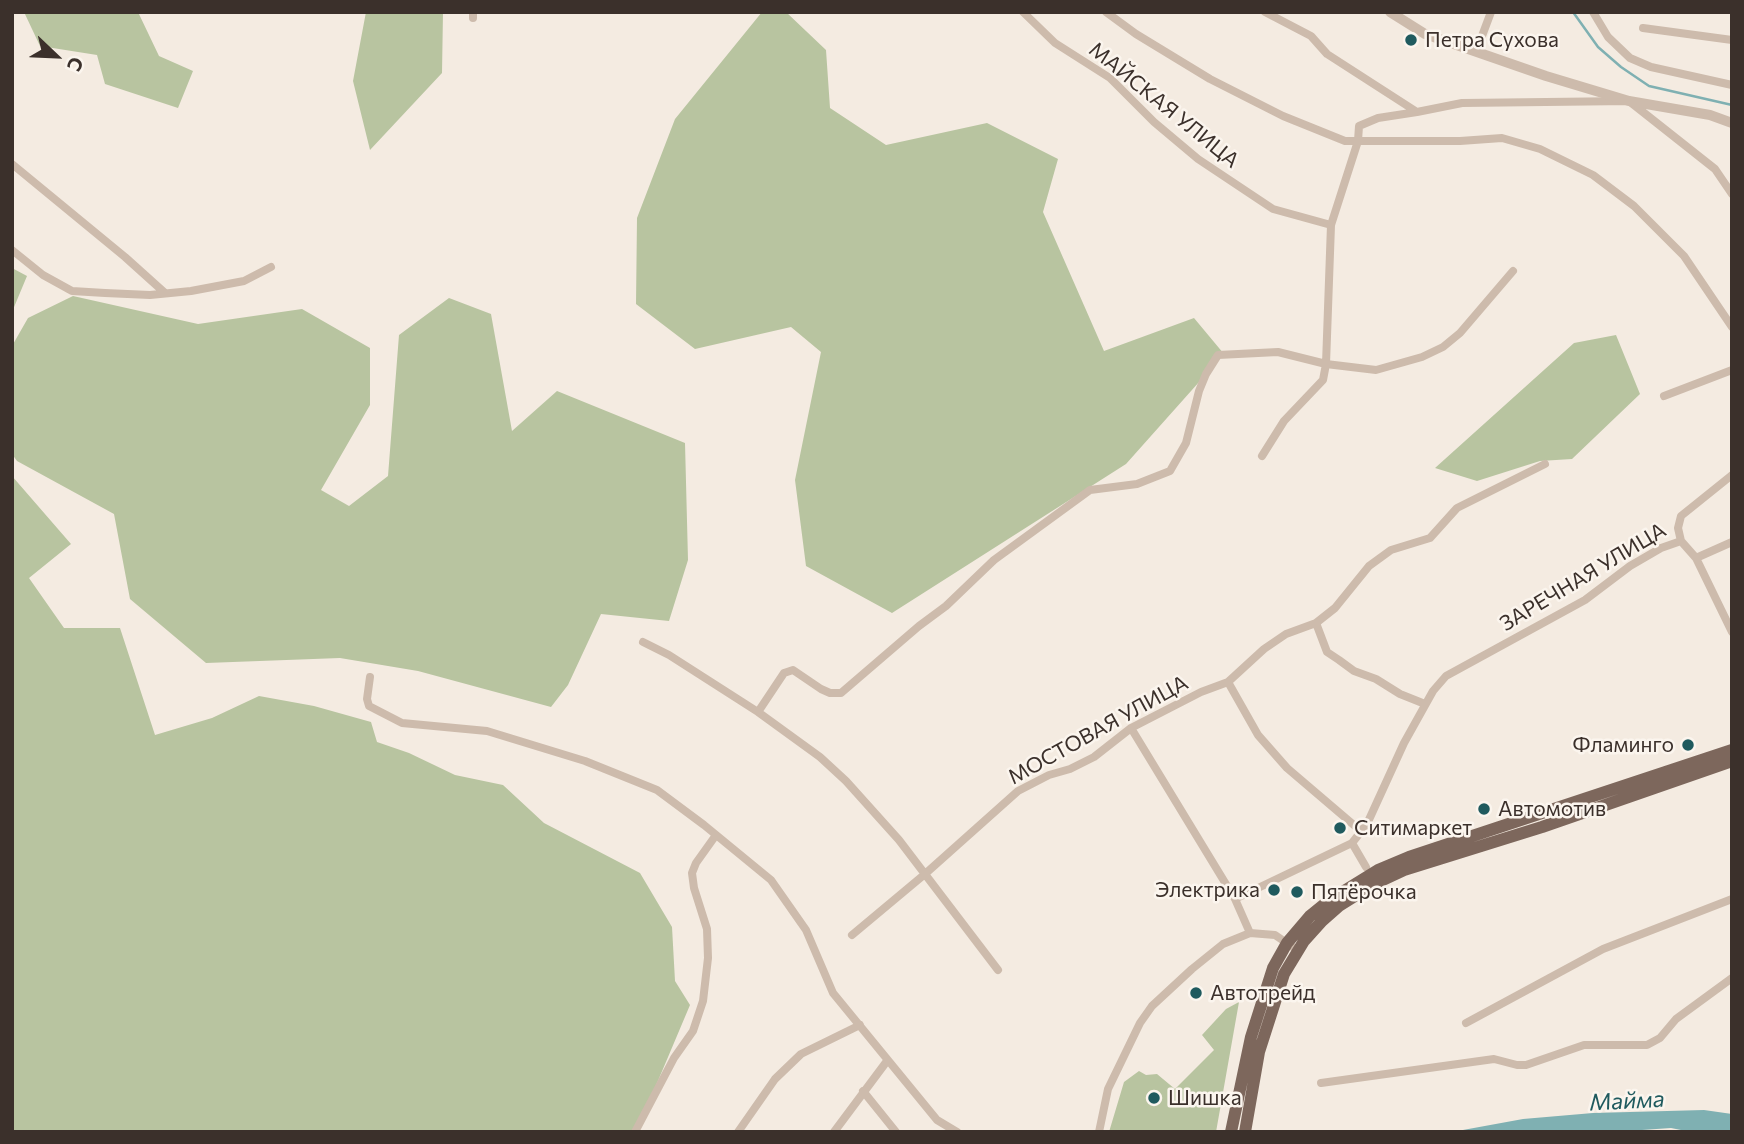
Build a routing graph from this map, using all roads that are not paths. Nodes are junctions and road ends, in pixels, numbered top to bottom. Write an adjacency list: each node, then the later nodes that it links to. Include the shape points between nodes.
1 (1023, 12): 17 (street, МАЙСКАЯ УЛИЦА, via 1055,43 1110,78 1198,159 1273,209)
2 (1106, 12): 14 (street, via 1222,85 1283,116 1345,141)
3 (1265, 12): 12 (street, via 1311,36 1327,54)
4 (1390, 12): 11 (street, via 1425,34)
5 (1491, 12): 8 (street)
6 (1592, 12): 10 (street, via 1608,37 1630,58)
7 (1643, 28): 9 (street)
8 (1482, 36)
9 (1732, 40)
10 (1732, 85)
11 (1629, 101): 12 (street, via 1462,103); 13 (street); 16 (street, via 1715,169)
12 (1417, 112): 14 (street, via 1378,118 1359,127)
13 (1732, 122)
14 (1358, 141): 17 (street); 22 (street, via 1502,138 1540,149 1593,175 1634,206 1684,256)
15 (12, 164): 21 (street)
16 (1732, 194)
17 (1331, 225): 23 (street)
18 (12, 250): 21 (street, via 43,275 72,290)
19 (271, 267): 21 (street, via 244,281)
20 (1513, 271): 23 (street, via 1460,332 1422,358 1376,370)
21 (165, 293)
22 (1732, 327)
23 (1325, 364): 26 (street, via 1323,380 1284,421); 38 (street, via 1278,352 1218,355 1199,391 1186,443 1170,471 1137,484 1090,491 994,560 841,693 821,689 793,670 783,673)
24 (1732, 370): 25 (street)
25 (1664, 396)
26 (1262, 456)
27 (1545, 464): 32 (street, МОСТОВАЯ УЛИЦА, via 1457,508 1430,538 1391,550 1369,566 1335,608)
28 (1732, 475): 29 (street, ЗАРЕЧНАЯ УЛИЦА, via 1681,516)
29 (1681, 541): 31 (street); 37 (street, ЗАРЕЧНАЯ УЛИЦА, via 1661,548 1585,600 1446,676)
30 (1732, 542): 31 (street)
31 (1696, 558): 33 (street)
32 (1316, 623): 36 (street, МОСТОВАЯ УЛИЦА, via 1286,634); 37 (street, via 1327,652 1354,671)
33 (1732, 632)
34 (643, 642): 38 (street)
35 (370, 677): 43 (street, via 369,706 402,723 487,731 585,761 657,790)
36 (1228, 682): 39 (street, МОСТОВАЯ УЛИЦА); 42 (street, via 1258,735 1287,768)
37 (1425, 704): 42 (street, ЗАРЕЧНАЯ УЛИЦА)
38 (758, 712): 46 (street, via 846,781)
39 (1131, 728): 46 (street, МОСТОВАЯ УЛИЦА, via 1094,757 1018,791); 47 (street)
40 (1732, 750): 51 (main road, via 1389,865 1350,886 1310,916)
41 (1732, 761): 51 (main road, via 1384,879 1339,906)
42 (1362, 832): 44 (street, ЗАРЕЧНАЯ УЛИЦА)
43 (716, 835): 55 (street, via 771,880 807,930 833,993); 59 (street, via 692,873 707,929 703,1001 693,1031)
44 (1352, 843): 45 (street); 47 (street)
45 (1366, 867)
46 (925, 874): 50 (street, МОСТОВАЯ УЛИЦА); 52 (street)
47 (1235, 899): 49 (street)
48 (1732, 899): 54 (street, via 1603,949)
49 (1250, 933): 51 (street, via 1275,935); 64 (street, via 1213,951 1146,1014 1108,1089)
50 (852, 935)
51 (1292, 946): 65 (main road, via 1273,968 1261,1004); 66 (main road, via 1259,1052)
52 (998, 970)
53 (1732, 978): 57 (street, via 1647,1045 1584,1045 1526,1065 1493,1059)
54 (1466, 1023)
55 (860, 1025): 56 (street); 60 (street, via 801,1054 775,1079)
56 (887, 1060): 58 (street); 63 (street, via 937,1120)
57 (1321, 1083)
58 (863, 1091): 61 (street); 62 (street)
59 (635, 1132)
60 (738, 1132)
61 (834, 1132)
62 (896, 1132)
63 (957, 1132)
64 (1099, 1132)
65 (1231, 1132)
66 (1245, 1132)

